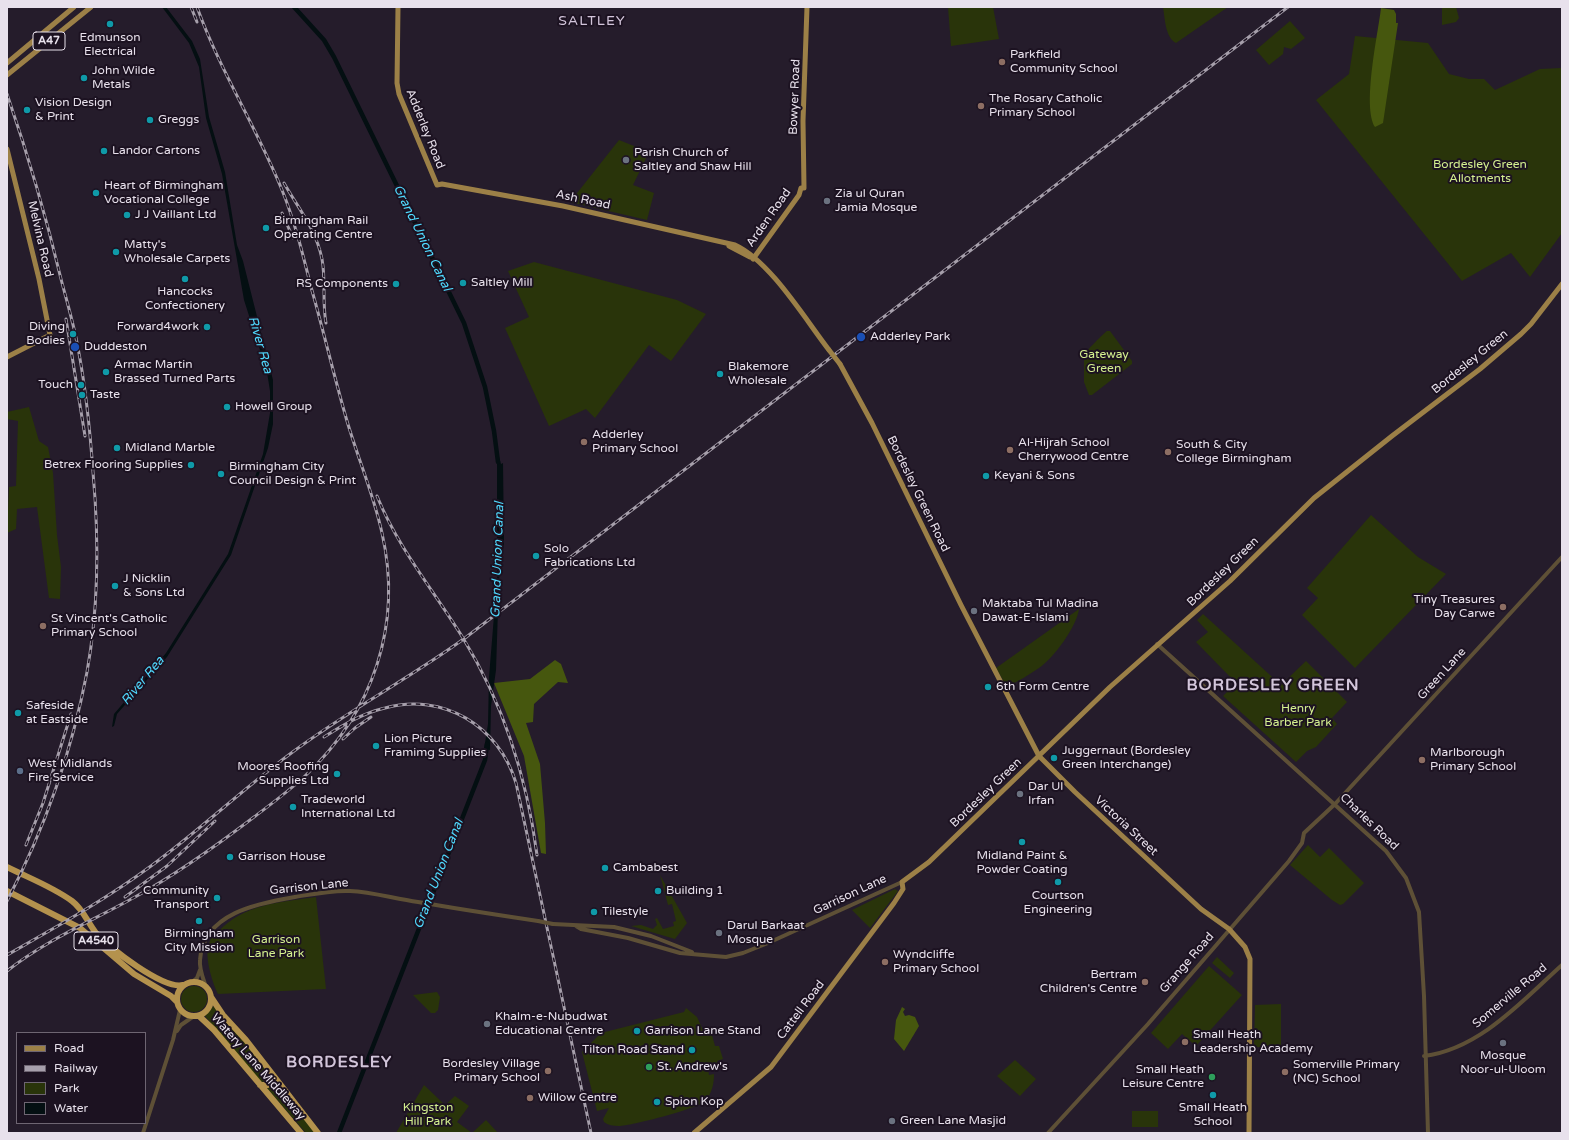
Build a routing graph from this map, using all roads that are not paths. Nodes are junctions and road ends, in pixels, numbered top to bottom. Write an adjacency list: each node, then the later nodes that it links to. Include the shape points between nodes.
1 (74, 7): 5 (main road, A47)
2 (91, 7): 6 (main road, A47)
3 (398, 7): 8 (main road, Adderley Road, via 399,94)
4 (807, 7): 9 (main road, Bowyer Road)
5 (7, 63)
6 (7, 75)
7 (7, 149): 12 (main road, Melvina Road, via 40,279 50,335)
8 (437, 185): 10 (main road, Ash Road, via 563,206 724,244)
9 (803, 188): 10 (main road, Arden Road)
10 (753, 258): 15 (main road, Bordesley Green Road, bridge, via 778,283 840,364)
11 (1562, 284): 14 (main road, Bordesley Green, via 1521,334 1480,369 1325,488 1230,581)
12 (7, 357)
13 (1562, 556): 16 (street, Green Lane)
14 (1157, 644): 15 (main road, Bordesley Green); 16 (street, Charles Road)
15 (1039, 756): 18 (main road, Bordesley Green, via 929,862); 22 (main road, Victoria Street, via 1201,909)
16 (1335, 804): 22 (street, Grange Road, via 1304,833 1302,844); 38 (street, Charles Road, via 1386,851 1406,878 1419,912 1424,996)
17 (7, 867): 30 (highway, A4540, via 74,902 98,935 131,963 171,985)
18 (902, 882): 26 (street, Garrison Lane, via 743,953 726,957); 43 (main road, Cattell Road, via 903,889 894,903 771,1067)
19 (7, 891): 33 (highway, A4540, via 80,928 134,974)
20 (576, 926): 21 (street, Garrison Lane); 24 (street, Garrison Lane); 28 (street, Garrison Lane, bridge, via 372,893 349,891 305,895 253,905 232,914 209,934 201,951)
21 (621, 928): 23 (street, Garrison Lane); 24 (street)
22 (1229, 929): 44 (street, Grange Road, via 1148,1024); 45 (main road, Victoria Street, via 1245,948 1250,959)
23 (632, 931): 25 (street); 26 (street, Garrison Lane)
24 (620, 936): 25 (street, Garrison Lane)
25 (630, 938): 26 (street, Garrison Lane, via 680,953)
26 (693, 953)
27 (1562, 965): 38 (street, Somerville Road, via 1485,1032 1455,1047)
28 (201, 970): 29 (street); 31 (street, Garrison Lane)
29 (192, 982): 30 (highway, A4540); 31 (highway)
30 (183, 985): 33 (highway, via 178,993)
31 (206, 986): 32 (highway)
32 (211, 997): 35 (highway, via 210,1006); 37 (highway, Watery Lane Middleway)
33 (177, 1002): 34 (highway)
34 (180, 1010): 35 (highway); 36 (street)
35 (197, 1016): 36 (street, via 181,1025); 39 (highway, Watery Lane Middleway, via 214,1030)
36 (175, 1033): 40 (street)
37 (258, 1056): 39 (highway, via 271,1077 268,1085); 42 (highway, Watery Lane Middleway)
38 (1424, 1056): 46 (street, Charles Road)
39 (260, 1085): 41 (highway, Watery Lane Middleway)
40 (146, 1124)
41 (301, 1133)
42 (318, 1133)
43 (694, 1133)
44 (1048, 1133)
45 (1248, 1133)
46 (1428, 1133)

